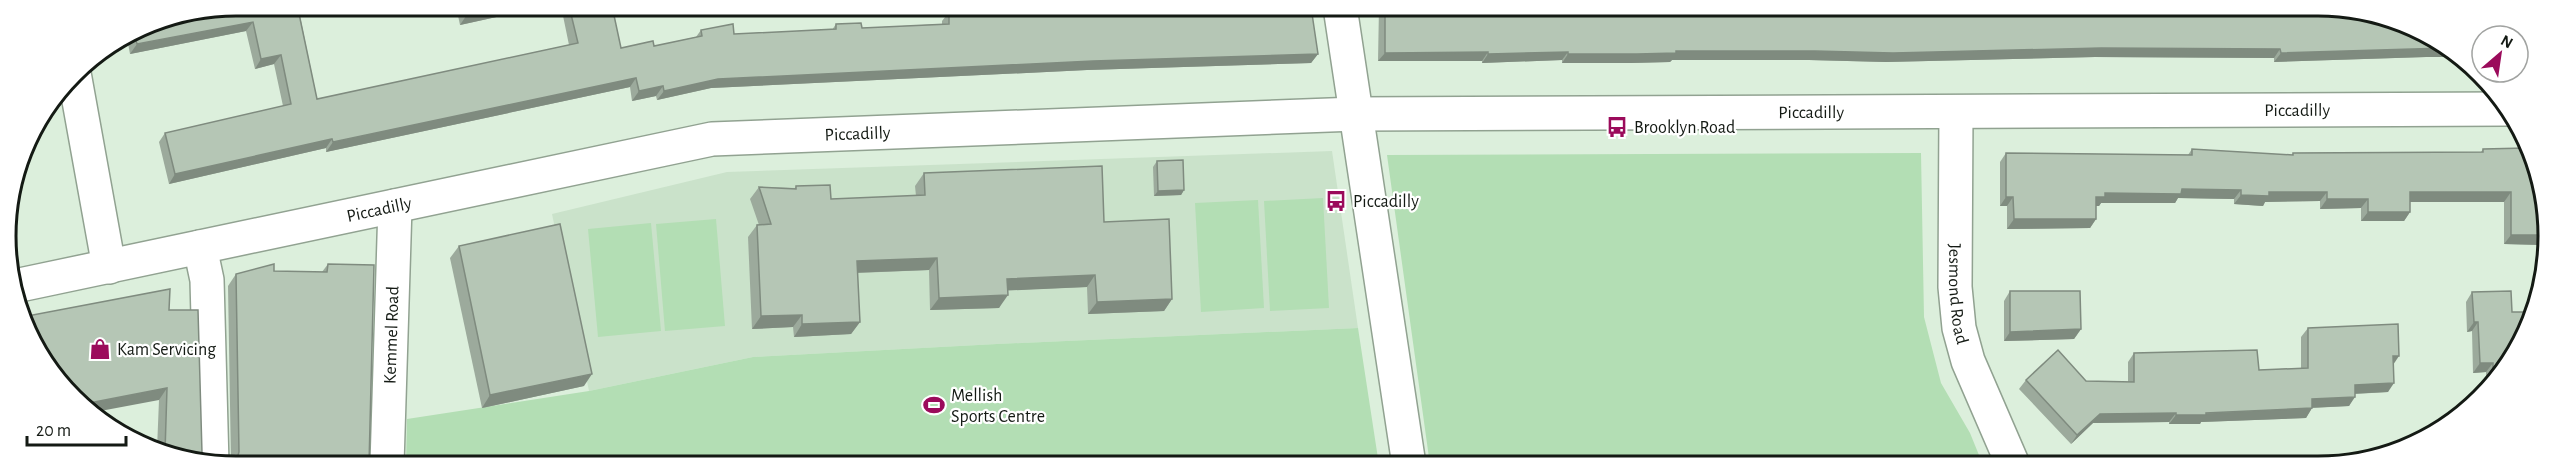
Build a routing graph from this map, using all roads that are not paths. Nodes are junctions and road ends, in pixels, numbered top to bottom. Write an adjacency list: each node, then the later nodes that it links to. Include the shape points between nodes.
1 (1341, 16): 5 (street)
2 (76, 86): 8 (street)
3 (2497, 109): 4 (street, Piccadilly)
4 (1956, 112): 5 (street, Piccadilly); 13 (street, Jesmond Road, via 1955,287 1959,328 1968,362)
5 (1356, 114): 6 (street, Piccadilly, via 712,139); 12 (street)
6 (395, 206): 7 (street, Piccadilly); 11 (street, Kemmel Road)
7 (200, 247): 8 (street, Piccadilly); 10 (street, via 207,280)
8 (109, 267): 9 (street, Piccadilly)
9 (22, 285)
10 (212, 454)
11 (387, 456)
12 (1408, 456)
13 (2009, 456)

